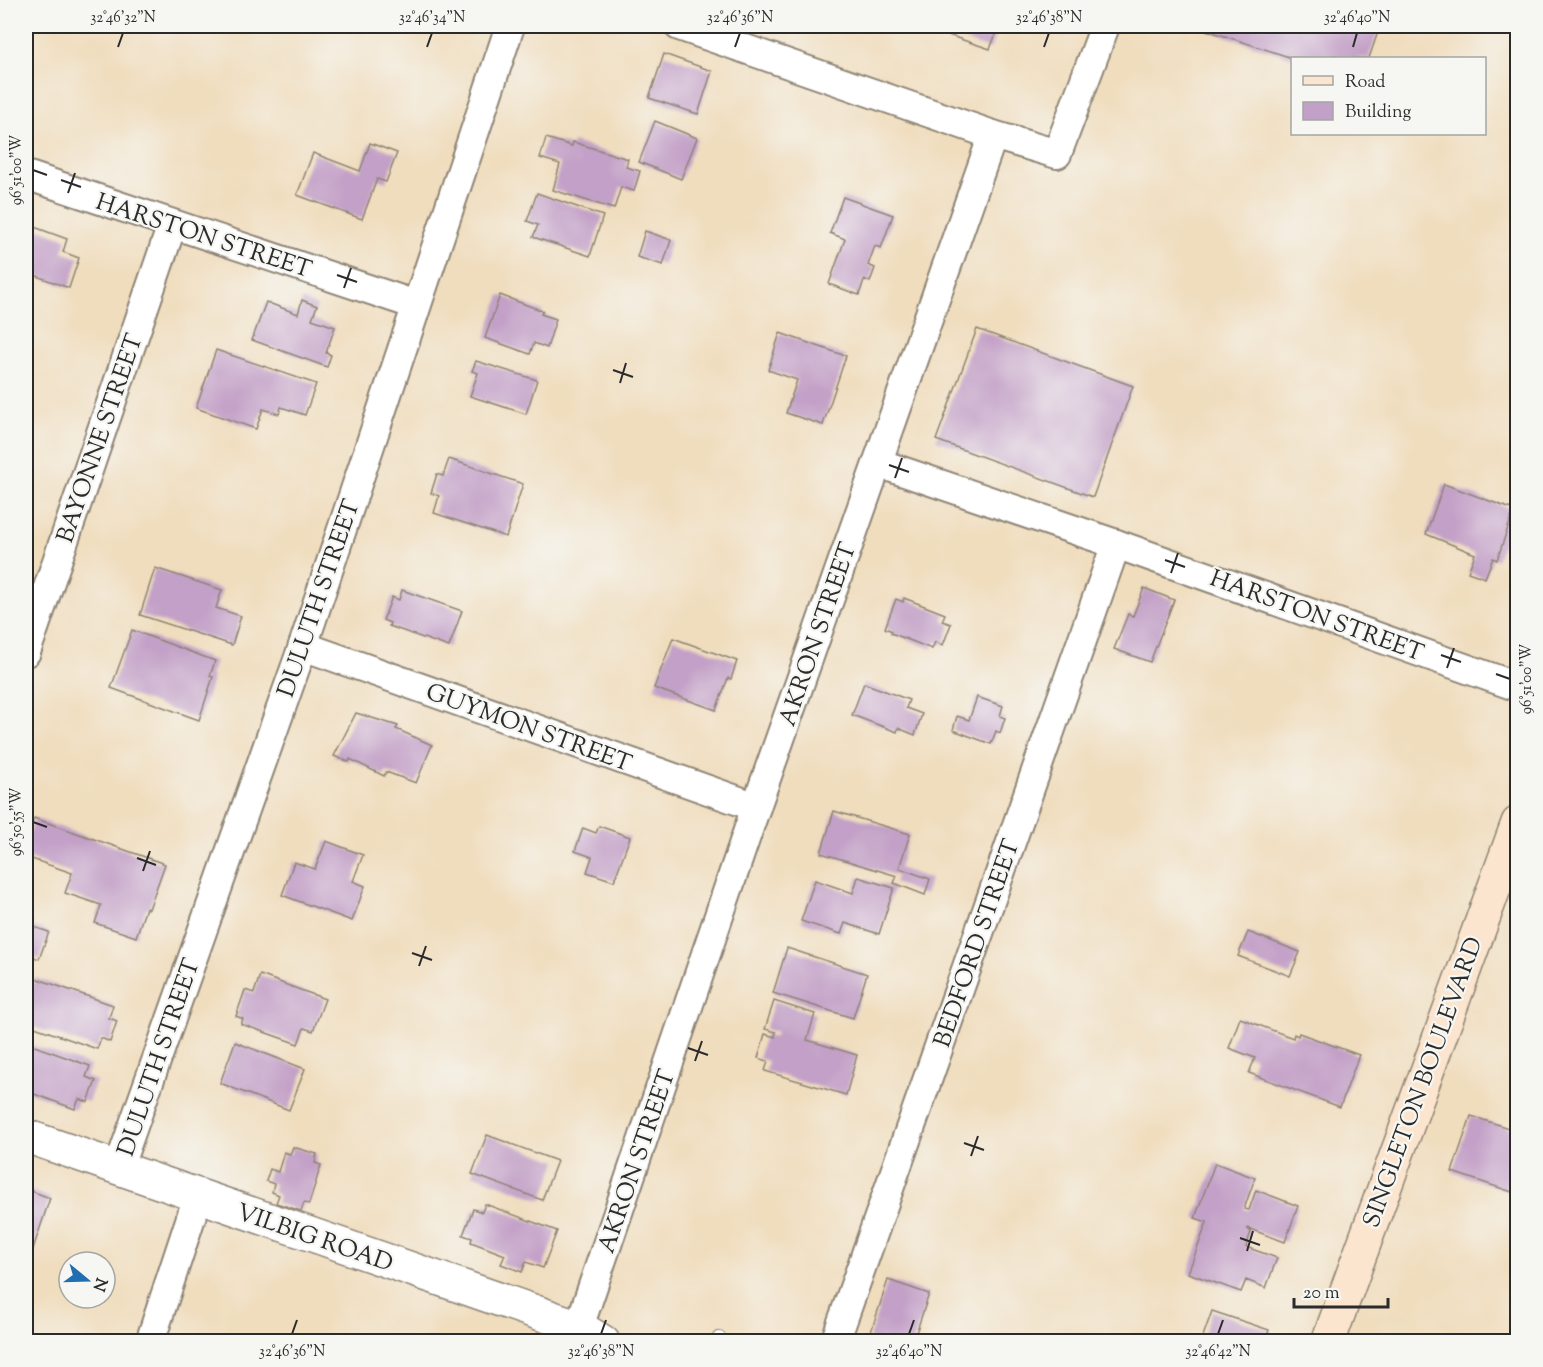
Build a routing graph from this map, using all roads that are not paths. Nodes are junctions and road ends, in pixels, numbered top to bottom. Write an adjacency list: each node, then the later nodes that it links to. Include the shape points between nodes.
1 (510, 26): 7 (street, DULUTH STREET)
2 (679, 26): 4 (street)
3 (1105, 26): 4 (street, via 1057,154)
4 (993, 135): 8 (street, AKRON STREET)
5 (26, 175): 6 (street, HARSTON STREET)
6 (172, 225): 7 (street, HARSTON STREET); 11 (street, BAYONNE STREET)
7 (416, 305): 10 (street, DULUTH STREET)
8 (878, 463): 9 (street, HARSTON STREET); 13 (street, AKRON STREET)
9 (1116, 543): 12 (street, HARSTON STREET); 20 (street, BEDFORD STREET)
10 (303, 646): 13 (street, GUYMON STREET); 16 (street, DULUTH STREET)
11 (26, 651)
12 (1518, 687)
13 (756, 807): 18 (street, AKRON STREET)
14 (1518, 823): 21 (main road, SINGLETON BOULEVARD)
15 (26, 1136): 16 (street, VILBIG ROAD)
16 (118, 1169): 17 (street, VILBIG ROAD)
17 (198, 1196): 18 (street, VILBIG ROAD); 19 (street)
18 (591, 1334)
19 (150, 1341)
20 (835, 1341)
21 (1328, 1341)

